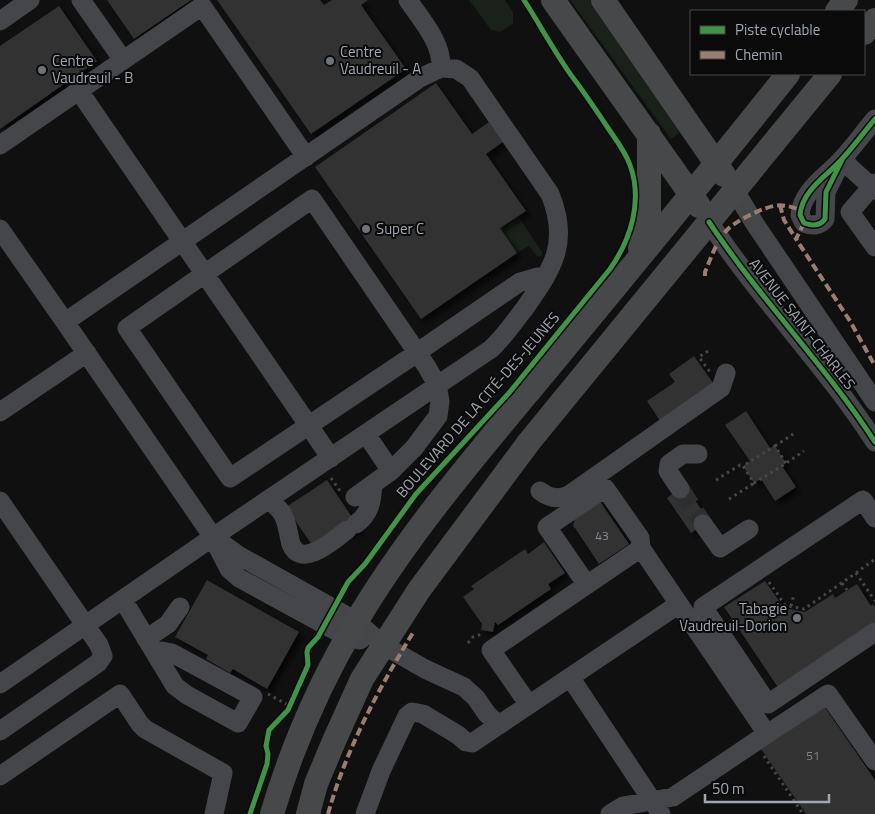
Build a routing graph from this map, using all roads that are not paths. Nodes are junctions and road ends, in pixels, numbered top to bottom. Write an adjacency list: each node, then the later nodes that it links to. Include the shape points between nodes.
1 (30, 0): 9 (street)
2 (81, 0): 11 (street)
3 (408, 0): 12 (street, via 435,40 440,51)
4 (554, 0): 17 (main road, AVENUE SAINT-CHARLES)
5 (603, 0): 20 (main road, AVENUE SAINT-CHARLES)
6 (846, 0): 7 (main road)
7 (838, 10)
8 (875, 20): 10 (main road)
9 (0, 21)
10 (865, 32)
11 (123, 60): 15 (street); 19 (street, via 202,6)
12 (441, 68): 19 (street, via 428,73); 31 (street, via 456,69 470,78 550,194 558,244)
13 (787, 75): 20 (main road, BOULEVARD DE LA CITÉ-DES-JEUNES)
14 (829, 75): 22 (main road)
15 (78, 91): 18 (street); 26 (street)
16 (875, 119): 21 (street, via 842,160)
17 (649, 134): 23 (main road, AVENUE SAINT-CHARLES); 29 (main road, via 648,216)
18 (0, 145)
19 (306, 156): 26 (street)
20 (716, 162): 22 (main road, AVENUE SAINT-CHARLES); 23 (main road, BOULEVARD DE LA CITÉ-DES-JEUNES)
21 (874, 187): 27 (street, via 850,212)
22 (735, 191): 24 (main road); 37 (street, AVENUE SAINT-CHARLES)
23 (690, 193): 24 (main road, AVENUE SAINT-CHARLES); 29 (main road, BOULEVARD DE LA CITÉ-DES-JEUNES)
24 (710, 222): 41 (street, AVENUE SAINT-CHARLES); 63 (main road, via 515,460 419,590)
25 (0, 229): 28 (street)
26 (182, 241): 30 (street); 32 (street)
27 (875, 247)
28 (6, 249): 32 (street)
29 (636, 259): 61 (main road, BOULEVARD DE LA CITÉ-DES-JEUNES, via 464,471 400,556)
30 (204, 274): 34 (street, via 312,199); 39 (street); 39 (street, via 127,328 230,478)
31 (545, 278): 34 (street, via 520,282); 36 (street, via 499,342)
32 (65, 322): 33 (street)
33 (86, 352): 38 (street); 54 (street)
34 (417, 352): 36 (street); 39 (street)
35 (717, 374): 47 (street, via 721,388 569,495 551,497)
36 (437, 385): 40 (street); 44 (street, via 438,416 414,448)
37 (875, 402)
38 (0, 412)
39 (309, 426): 43 (street)
40 (366, 434): 43 (street); 44 (street)
41 (875, 442)
42 (698, 454): 46 (street, via 683,454 669,464 668,471)
43 (331, 458): 49 (street)
44 (391, 471): 45 (street)
45 (373, 484): 48 (street); 49 (street, via 366,514 315,553 300,553 292,546 283,515)
46 (680, 489)
47 (540, 491)
48 (355, 497)
49 (268, 499): 54 (street)
50 (0, 501): 60 (street)
51 (875, 518): 62 (street, via 862,500 703,607 768,704)
52 (703, 524): 53 (street, via 720,548)
53 (749, 529)
54 (213, 537): 57 (street); 61 (street, via 224,561 239,578)
55 (641, 548): 56 (street); 56 (street, via 640,538 605,488 547,528); 58 (street)
56 (587, 585): 67 (street, via 491,650)
57 (123, 600): 60 (street); 64 (street)
58 (679, 604): 65 (street); 70 (street)
59 (180, 607): 64 (street)
60 (85, 626): 66 (street); 69 (street, via 102,652 101,660)
61 (351, 629): 63 (street); 75 (main road, BOULEVARD DE LA CITÉ-DES-JEUNES, via 307,717)
62 (875, 632)
63 (383, 645): 68 (street, via 464,687); 76 (main road, via 362,680 334,740)
64 (151, 647): 64 (street, via 178,690 238,723 253,698 172,653)
65 (570, 677): 67 (street); 73 (street)
66 (0, 684)
67 (529, 705): 68 (street)
68 (499, 725): 77 (street, via 475,742 468,743 423,714 418,712 407,716)
69 (0, 731)
70 (763, 742): 71 (street, via 828,694); 73 (street)
71 (875, 761)
72 (0, 776): 74 (street, via 120,694 145,729 223,773)
73 (657, 808): 78 (street, via 623,806)
74 (214, 814)
75 (272, 814)
76 (308, 814)
77 (365, 814)
78 (610, 814)

